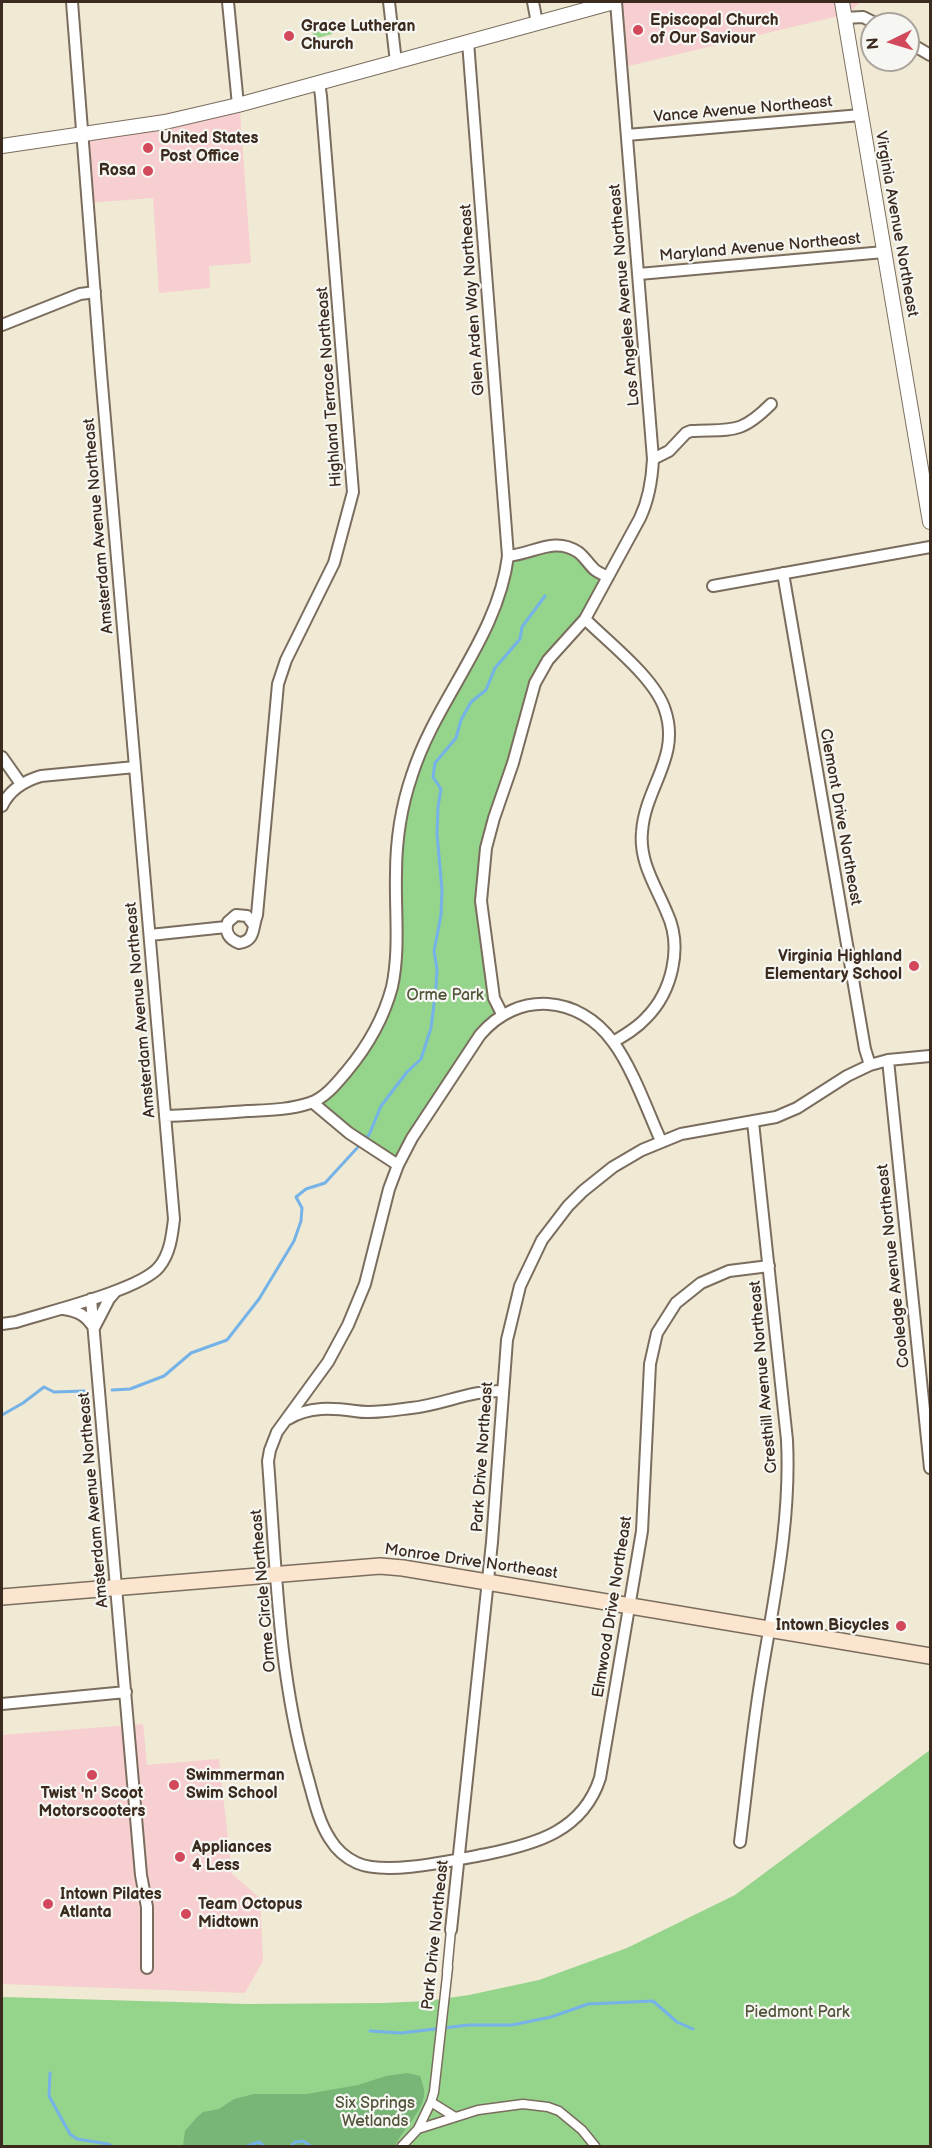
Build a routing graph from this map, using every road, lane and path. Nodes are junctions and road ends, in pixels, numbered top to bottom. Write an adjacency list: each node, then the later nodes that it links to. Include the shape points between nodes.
1 (72, 2): 15 (street, Amsterdam Avenue Northeast)
2 (228, 2): 13 (street)
3 (389, 2): 11 (street)
4 (533, 2): 9 (street)
5 (615, 2): 9 (street); 16 (street, Los Angeles Avenue Northeast)
6 (842, 2): 8 (street, Virginia Avenue Northeast)
7 (860, 17): 8 (street)
8 (844, 18): 14 (street, Virginia Avenue Northeast)
9 (537, 23): 10 (street)
10 (468, 42): 11 (street); 27 (street, Glen Arden Way Northeast)
11 (396, 62): 12 (street)
12 (319, 83): 13 (street); 36 (street, Highland Terrace Northeast, via 353,492 334,564 278,684)
13 (238, 105): 15 (street, via 165,122)
14 (861, 115): 16 (street, Vance Avenue Northeast); 18 (street, Virginia Avenue Northeast)
15 (83, 134): 17 (street); 20 (street, Amsterdam Avenue Northeast)
16 (627, 135): 19 (street, Los Angeles Avenue Northeast)
17 (2, 146)
18 (884, 252): 19 (street, Maryland Avenue Northeast); 24 (street, Virginia Avenue Northeast)
19 (639, 274): 23 (street, Los Angeles Avenue Northeast)
20 (95, 292): 21 (street, via 80,294); 33 (street, Amsterdam Avenue Northeast)
21 (2, 325)
22 (771, 404): 23 (street, via 754,421 740,428 691,431 669,451)
23 (653, 459): 29 (street, Los Angeles Avenue Northeast, via 646,505)
24 (926, 467): 25 (street, Virginia Avenue Northeast)
25 (930, 522)
26 (930, 547): 28 (street)
27 (508, 556): 29 (street, via 544,546 562,546 579,553 594,570); 44 (street, Glen Arden Way Northeast, via 492,615 430,730 407,789 397,851 396,961 386,1004 355,1062 336,1084)
28 (783, 573): 30 (street); 43 (street, Clemont Drive Northeast)
29 (608, 577): 31 (street, Los Angeles Avenue Northeast)
30 (713, 586)
31 (585, 619): 39 (street, Los Angeles Avenue Northeast, via 548,660 534,683 486,848 482,919 494,998); 40 (street, via 653,687 665,708 670,731 667,757 646,805 641,838 647,870 672,926 672,968 653,1010 637,1027)
32 (2, 757): 34 (street)
33 (135, 767): 34 (street, via 41,776); 38 (street, Amsterdam Avenue Northeast)
34 (21, 784): 35 (street)
35 (2, 806)
36 (254, 924): 37 (street, via 247,916 236,915); 37 (street, via 249,939 239,943 229,938)
37 (226, 927): 38 (street)
38 (150, 934): 45 (street, Amsterdam Avenue Northeast)
39 (502, 1014): 40 (street, via 529,1004 556,1005 590,1020); 48 (street, Orme Circle Northeast, via 480,1035)
40 (613, 1042): 47 (street)
41 (930, 1056): 42 (street, Park Drive Northeast)
42 (888, 1060): 43 (street, Park Drive Northeast); 57 (street, Cooledge Avenue Northeast)
43 (870, 1065): 46 (street, Park Drive Northeast, via 797,1108)
44 (312, 1102): 45 (street, via 284,1109); 48 (street)
45 (165, 1116): 50 (street, Amsterdam Avenue Northeast, via 174,1219 172,1237 158,1269)
46 (753, 1122): 47 (street, Park Drive Northeast, via 702,1129); 49 (street, Cresthill Avenue Northeast)
47 (661, 1141): 55 (street, Park Drive Northeast, via 596,1180 568,1206 542,1240 513,1306)
48 (398, 1165): 56 (street, Orme Circle Northeast, via 365,1284 348,1325 328,1362)
49 (769, 1266): 62 (street, Elmwood Drive Northeast, via 729,1271 701,1283 676,1304 657,1333 650,1364 642,1531); 63 (street, Cresthill Avenue Northeast, via 789,1475 786,1523)
50 (117, 1291): 51 (street, Amsterdam Avenue Northeast); 54 (street)
51 (91, 1299): 52 (street); 54 (street, Amsterdam Avenue Northeast)
52 (60, 1308): 53 (street); 54 (street, via 77,1311)
53 (2, 1324)
54 (94, 1329): 60 (street, Amsterdam Avenue Northeast)
55 (502, 1390): 56 (street, via 411,1408 363,1412 310,1409); 59 (street, Park Drive Northeast)
56 (286, 1421): 58 (street, Orme Circle Northeast, via 273,1441 268,1461)
57 (930, 1468)
58 (277, 1574): 59 (main road, Monroe Drive Northeast, via 380,1566); 60 (main road, Monroe Drive Northeast); 68 (street, Orme Circle Northeast, via 294,1721 311,1791 330,1839 347,1857 371,1867)
59 (488, 1581): 62 (main road, Monroe Drive Northeast); 68 (street, Park Drive Northeast)
60 (117, 1588): 61 (main road, Monroe Drive Northeast); 65 (street, Amsterdam Avenue Northeast)
61 (2, 1597)
62 (630, 1605): 63 (main road, Monroe Drive Northeast); 68 (street, Elmwood Drive Northeast, via 600,1778 588,1805 573,1822 552,1834 497,1852)
63 (769, 1628): 64 (main road, Monroe Drive Northeast); 67 (street, Cresthill Avenue Northeast)
64 (930, 1656)
65 (126, 1692): 66 (street); 70 (street, Amsterdam Avenue Northeast, via 147,1907)
66 (2, 1704)
67 (740, 1842)
68 (459, 1859): 69 (street, Park Drive Northeast)
69 (451, 1930): 71 (street, Park Drive Northeast)
70 (147, 1968)
71 (432, 2102): 72 (street); 73 (street, Park Drive Northeast)
72 (455, 2117): 73 (street); 75 (street, via 512,2105 548,2107 566,2115)
73 (418, 2129): 74 (street)
74 (402, 2146)
75 (595, 2146)

